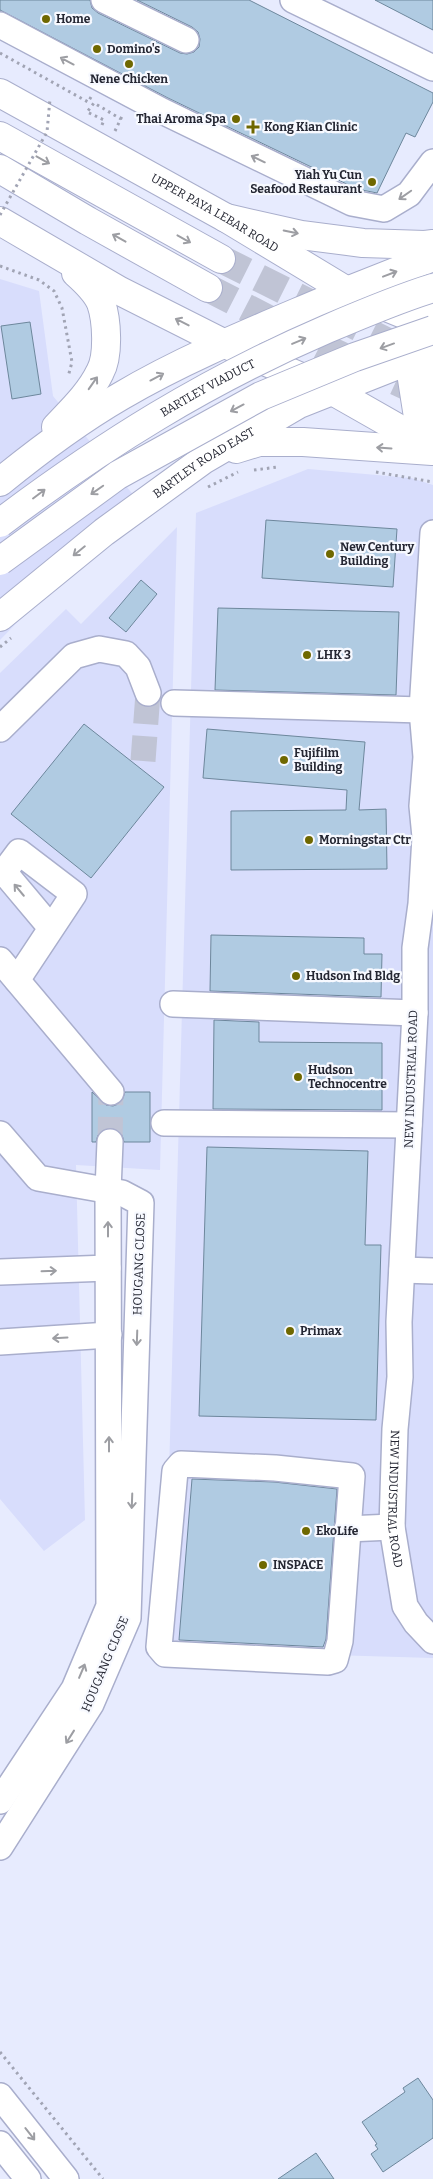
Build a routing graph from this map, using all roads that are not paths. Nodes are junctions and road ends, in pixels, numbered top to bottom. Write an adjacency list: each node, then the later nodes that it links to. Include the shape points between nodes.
1 (104, 0): 5 (street)
2 (293, 0): 3 (street)
3 (327, 8): 6 (street)
4 (0, 25): 9 (street, one-way to 4, via 409,194 384,209 352,203 162,111)
5 (186, 40)
6 (433, 68)
7 (0, 93): 11 (main road, UPPER PAYA LEBAR ROAD)
8 (0, 136): 16 (main road, one-way to 16)
9 (433, 162)
10 (0, 169): 17 (main road, one-way to 10)
11 (226, 218): 13 (main road, one-way to 13, via 301,235 363,243); 19 (main road, UPPER PAYA LEBAR ROAD)
12 (0, 221): 14 (main road)
13 (433, 244)
14 (40, 245): 21 (main road, one-way to 14, via 120,291); 29 (main road, one-way to 14, via 78,403 101,371 106,353 101,303 88,284 63,260)
15 (433, 257): 19 (main road, one-way to 15)
16 (221, 259)
17 (208, 288)
18 (433, 288): 30 (main road, BARTLEY VIADUCT, one-way to 18, bridge, via 101,450 216,381 278,350)
19 (347, 291): 20 (main road, UPPER PAYA LEBAR ROAD); 21 (main road)
20 (430, 319): 22 (main road); 32 (main road, one-way to 32, bridge, via 355,357 260,396 165,447 118,475)
21 (226, 344): 24 (main road); 29 (main road, one-way to 21, via 121,396)
22 (421, 356): 24 (main road, BARTLEY ROAD EAST); 26 (main road, via 418,417)
23 (433, 376): 25 (main road, via 428,378 424,387)
24 (331, 390): 27 (main road); 28 (main road, BARTLEY ROAD EAST, via 299,404)
25 (433, 411)
26 (433, 440)
27 (433, 450): 28 (main road, one-way to 28, via 259,442)
28 (203, 460): 33 (main road, BARTLEY ROAD EAST, one-way to 33, via 104,532)
29 (7, 476)
30 (0, 523)
31 (433, 533): 34 (street, NEW INDUSTRIAL ROAD)
32 (0, 561)
33 (0, 618)
34 (430, 648): 37 (street, NEW INDUSTRIAL ROAD)
35 (148, 693): 38 (street, via 138,667 126,654 100,649 74,656)
36 (174, 703): 37 (street)
37 (422, 710): 39 (street, NEW INDUSTRIAL ROAD)
38 (0, 729)
39 (429, 767): 40 (street, NEW INDUSTRIAL ROAD, via 422,806)
40 (427, 883): 45 (street, NEW INDUSTRIAL ROAD, via 415,948)
41 (50, 928): 43 (street)
42 (0, 960): 43 (street)
43 (16, 980): 46 (street)
44 (173, 1004): 45 (street)
45 (420, 1029): 48 (street, NEW INDUSTRIAL ROAD)
46 (110, 1092)
47 (164, 1123): 48 (street)
48 (409, 1125): 53 (street, NEW INDUSTRIAL ROAD)
49 (0, 1134): 51 (street, via 38,1178)
50 (110, 1142): 51 (street)
51 (108, 1190): 52 (street, HOUGANG CLOSE, one-way to 51); 62 (street, HOUGANG CLOSE, one-way to 62, via 142,1203 128,1618 91,1704)
52 (108, 1268): 55 (street, one-way to 52); 56 (street, HOUGANG CLOSE)
53 (402, 1270): 54 (street); 58 (street, NEW INDUSTRIAL ROAD)
54 (433, 1271)
55 (0, 1272)
56 (109, 1335): 57 (street, one-way to 57); 61 (street, HOUGANG CLOSE, one-way to 56, via 74,1689 109,1606)
57 (0, 1342)
58 (392, 1527): 59 (street); 60 (street, NEW INDUSTRIAL ROAD, via 405,1606)
59 (347, 1529): 59 (street, via 352,1476 275,1468 181,1464 175,1470 159,1648 165,1654 335,1660 340,1641)
60 (433, 1640)
61 (0, 1801)
62 (0, 1847)
63 (0, 2096): 66 (street, one-way to 66)
64 (0, 2144): 65 (street)
65 (28, 2179)
66 (66, 2179)

